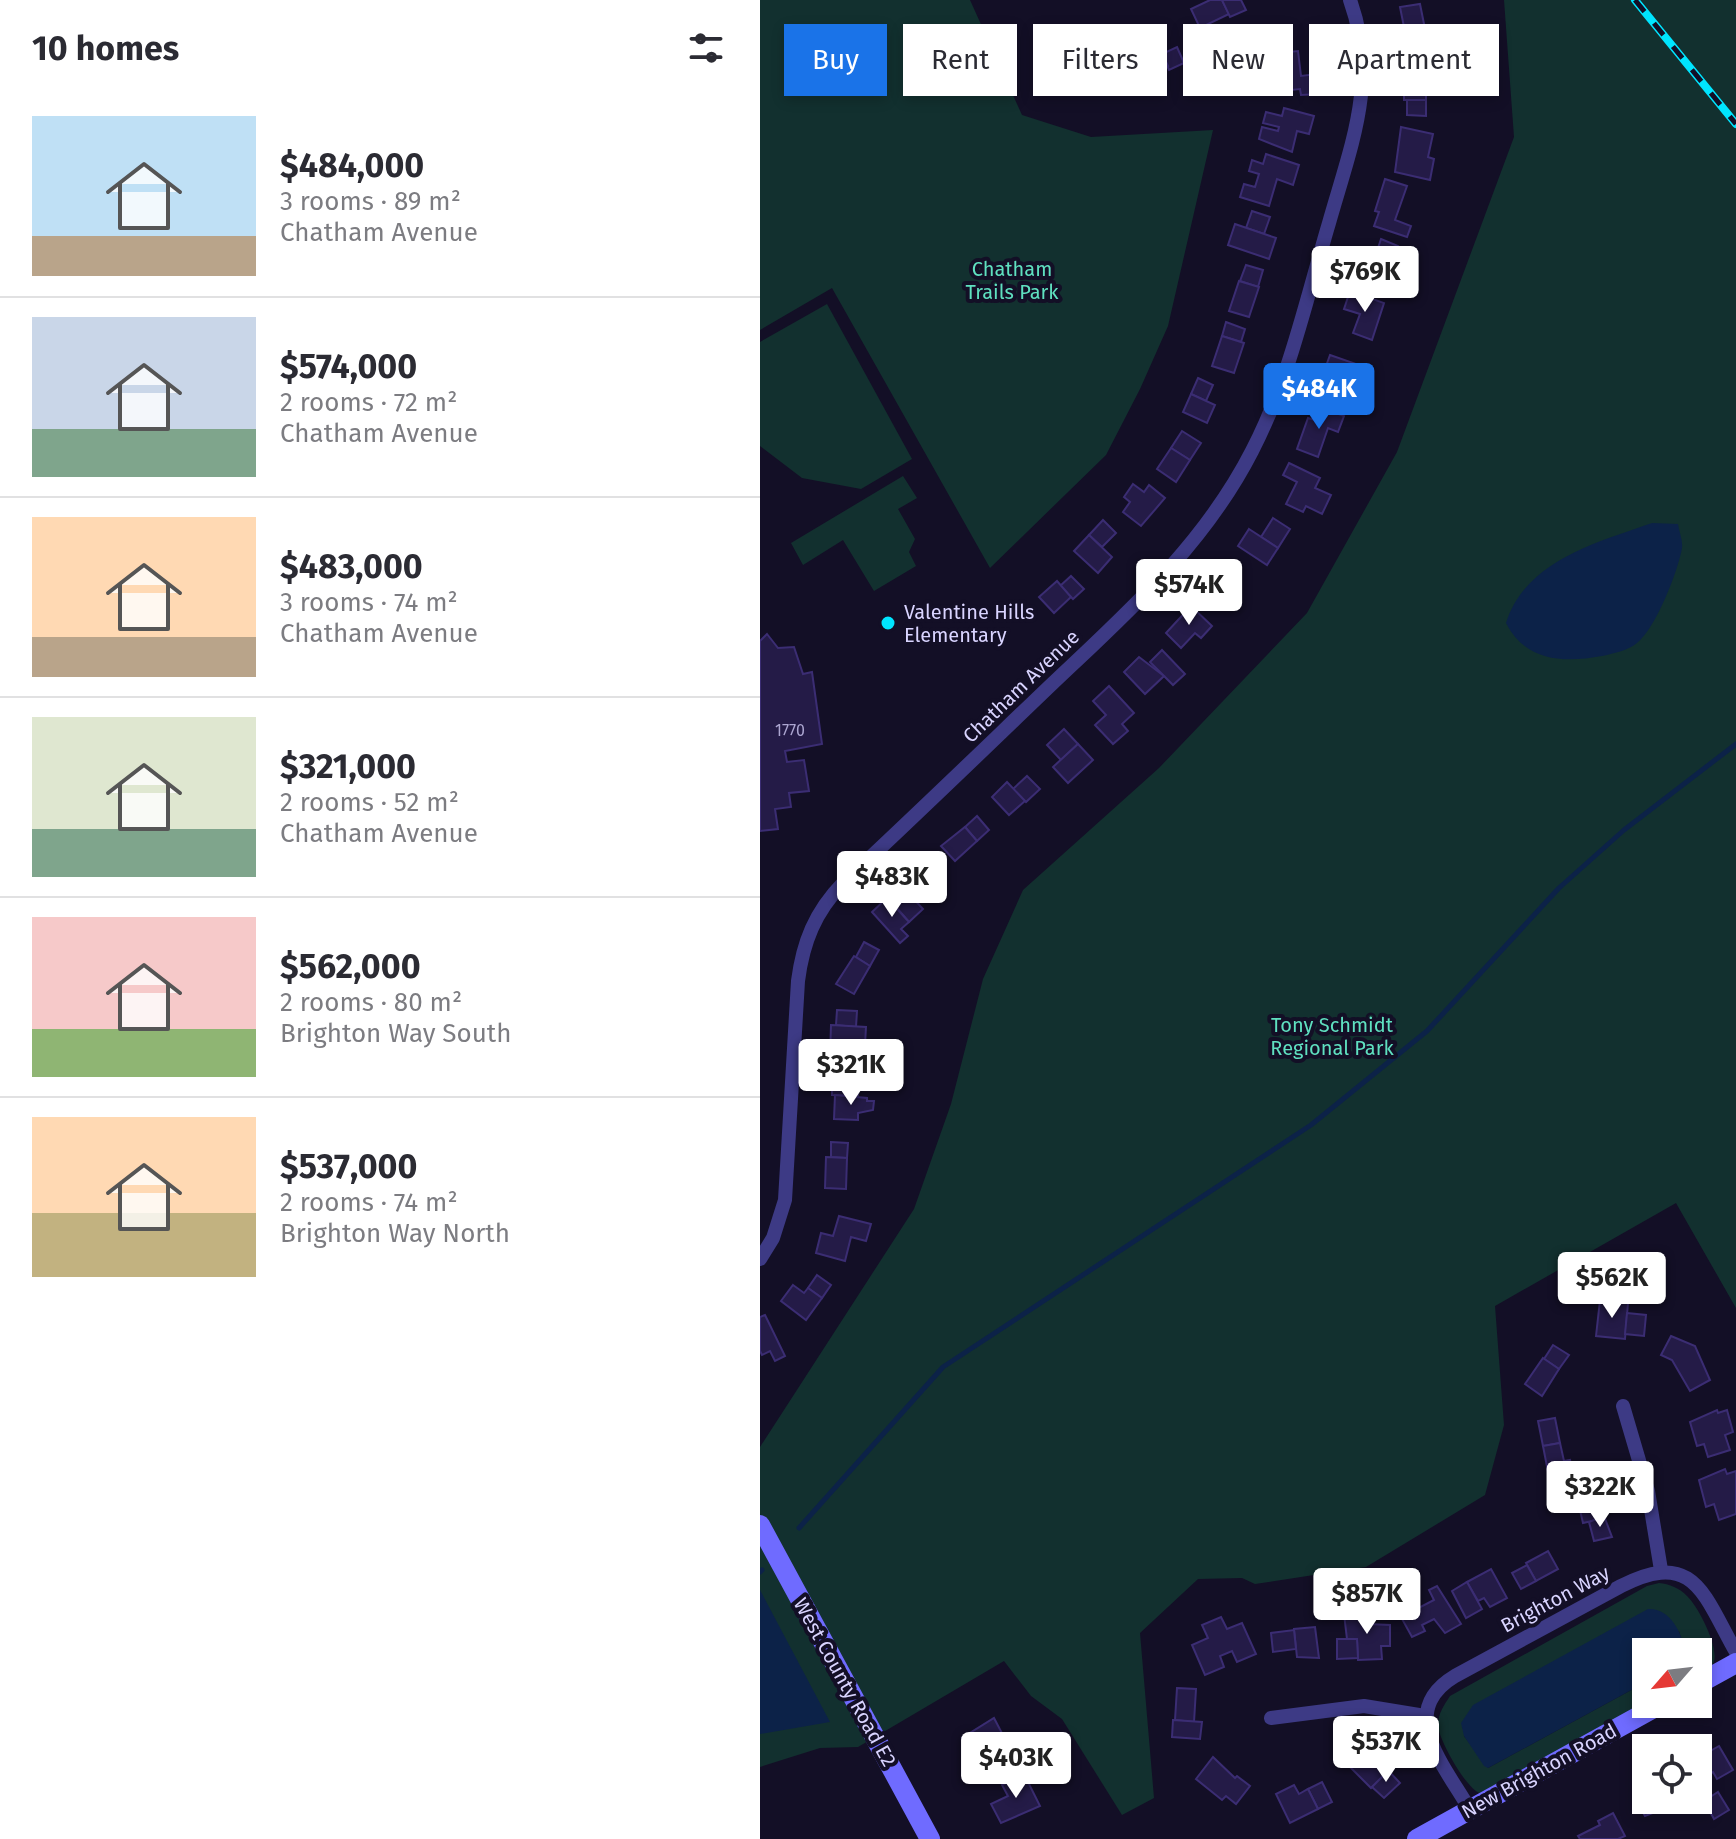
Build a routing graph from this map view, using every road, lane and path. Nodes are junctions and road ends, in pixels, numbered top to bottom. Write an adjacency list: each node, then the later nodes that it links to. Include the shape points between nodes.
1 (1350, 0): 2 (street, Chatham Avenue, via 1365,71 1359,119 1284,379 1252,452 1212,517 1168,573 843,883 819,913 801,955 785,1200)
2 (760, 1259)
3 (1623, 1406): 5 (street, via 1648,1491)
4 (760, 1525): 13 (street, West County Road E2)
5 (1661, 1570): 6 (street, via 1697,1586); 9 (street, Brighton Way, via 1648,1572 1443,1683)
6 (1736, 1652)
7 (1736, 1663): 8 (street)
8 (1712, 1676)
9 (1425, 1716): 10 (street, via 1364,1706); 12 (street, via 1426,1730)
10 (1271, 1718)
11 (1636, 1718): 12 (street, New Brighton Road)
12 (1470, 1810): 14 (street, New Brighton Road)
13 (930, 1839)
14 (1417, 1839)

